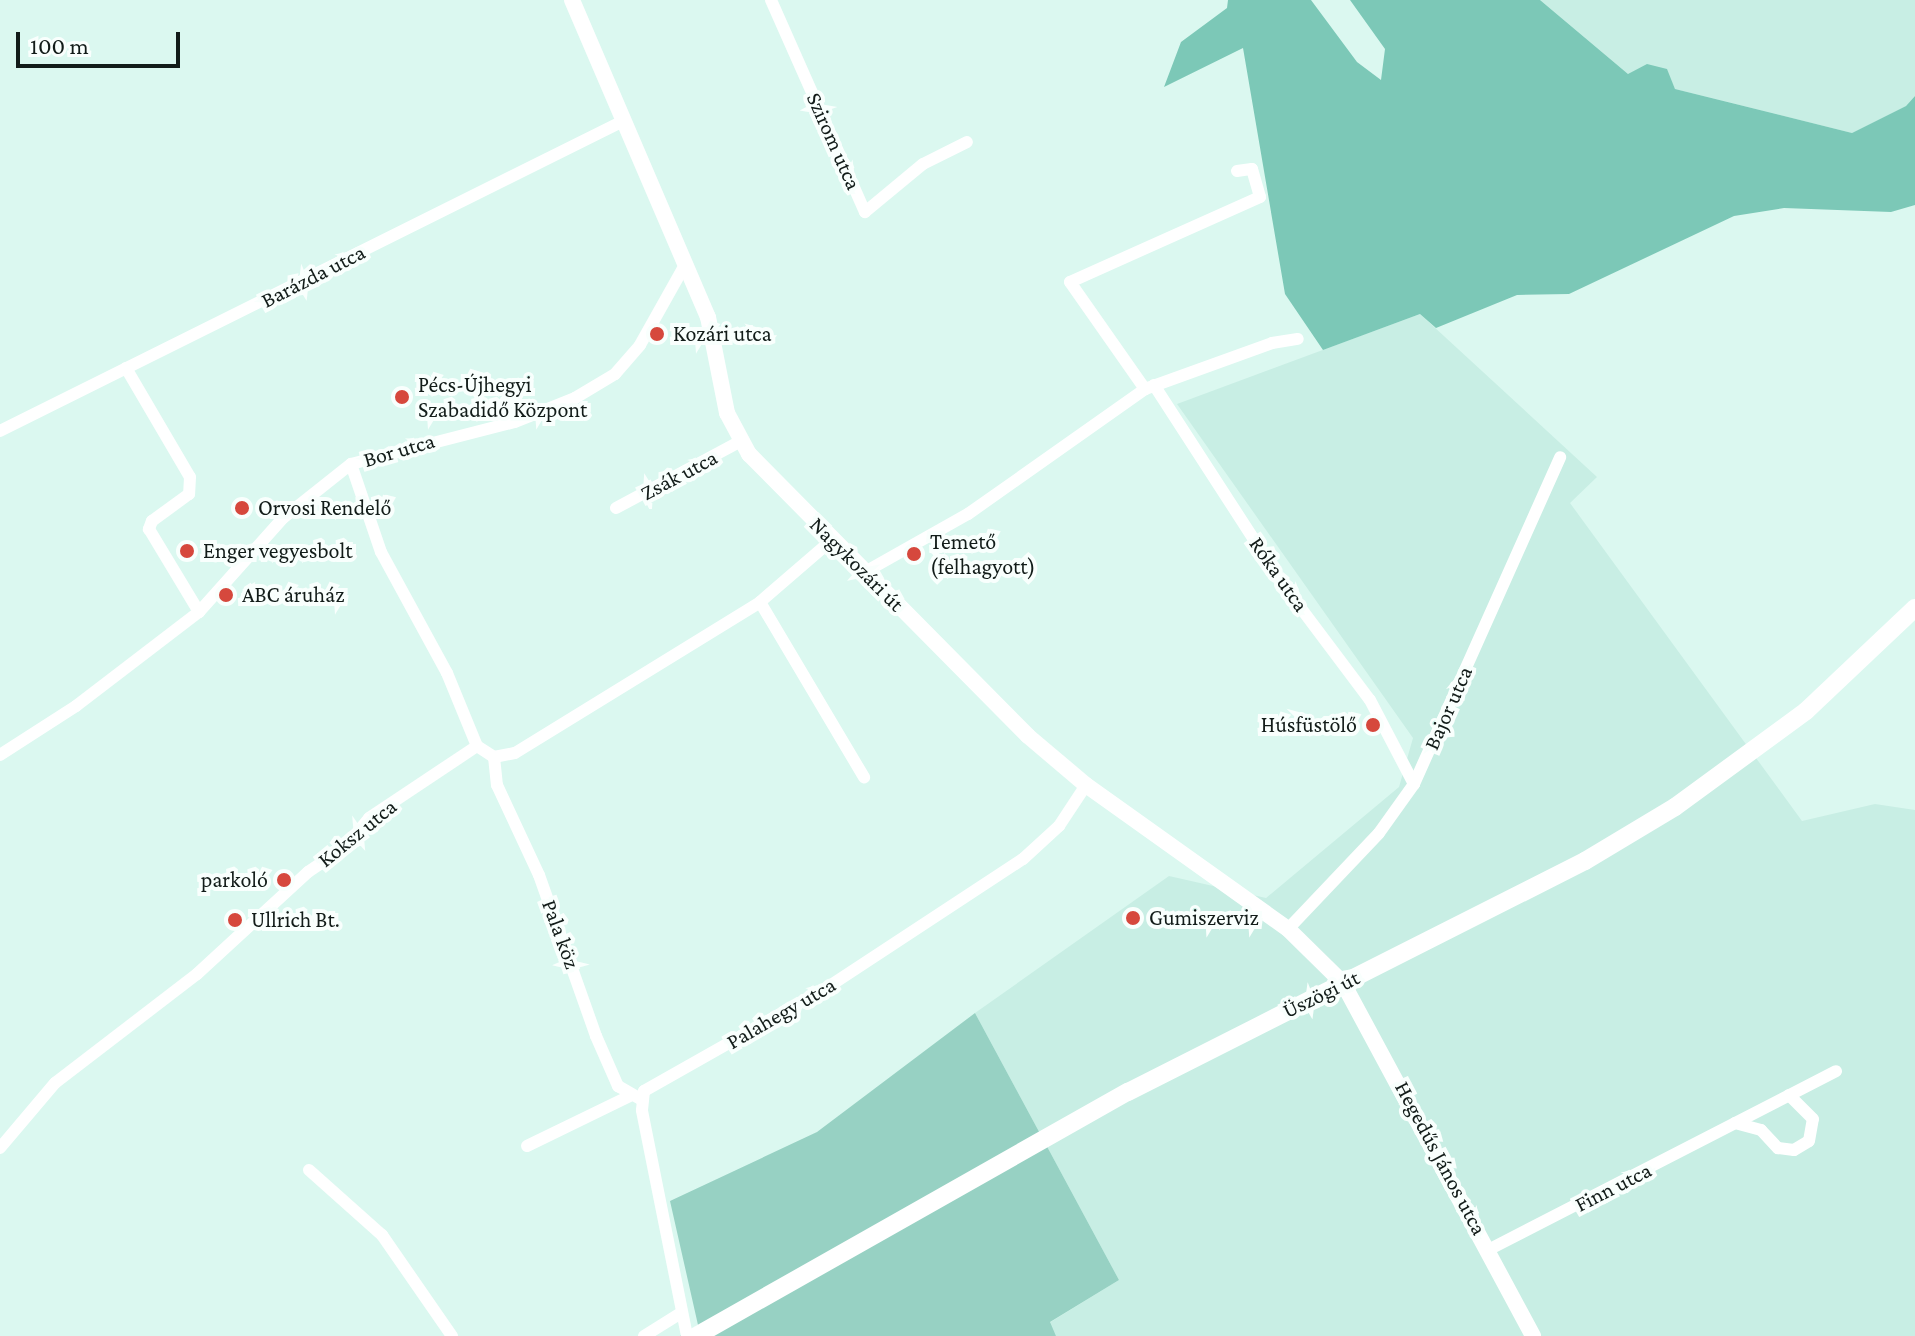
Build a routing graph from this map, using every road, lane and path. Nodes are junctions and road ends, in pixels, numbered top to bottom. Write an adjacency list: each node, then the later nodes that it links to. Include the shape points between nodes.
1 (572, 0): 3 (street, Nagykozári út)
2 (771, 0): 4 (street, Szirom utca, via 865,212 923,164)
3 (625, 120): 6 (street, Nagykozári út); 8 (street, Barázda utca)
4 (967, 142)
5 (1237, 171): 9 (street, Róka utca, via 1252,169 1260,197 1070,282)
6 (686, 263): 11 (street, Nagykozári út, via 708,317 727,413); 13 (street, Bor utca, via 629,361 598,386 515,422)
7 (1298, 339): 9 (street, via 1272,343)
8 (126, 368): 10 (street, Barázda utca); 19 (street, via 193,488 149,529)
9 (1150, 387): 16 (street, via 968,514); 24 (street, Róka utca, via 1282,583 1370,700)
10 (0, 431)
11 (741, 441): 14 (street, Zsák utca); 15 (street, Nagykozári út)
12 (1560, 457): 24 (street, Bajor utca)
13 (351, 464): 19 (street, Bor utca, via 283,518); 20 (street, via 381,552 447,673)
14 (616, 508)
15 (833, 539): 16 (street, Nagykozári út); 17 (street)
16 (865, 572): 25 (street, Nagykozári út, via 1028,736)
17 (760, 602): 22 (street, via 515,753); 23 (street)
18 (1915, 608): 27 (main road, Üszögi út, via 1806,711 1675,807 1585,861)
19 (199, 612): 21 (street, Bor utca, via 76,706)
20 (477, 746): 22 (street); 33 (street, Koksz utca, via 369,818 345,847 308,872 197,974 55,1083)
21 (0, 755)
22 (494, 757): 30 (street, Pala köz, via 497,785 539,875 596,1036 618,1086)
23 (864, 777)
24 (1414, 784): 26 (street, Bajor utca, via 1379,833)
25 (1086, 785): 26 (street, Nagykozári út); 30 (street, Palahegy utca, via 1059,826 1023,859 828,987 649,1085)
26 (1288, 929): 27 (street, Nagykozári út)
27 (1343, 983): 35 (street, Hegedűs János utca); 40 (main road, Üszögi út, via 1128,1092)
28 (1836, 1071): 29 (street, Finn utca)
29 (1789, 1095): 31 (street, Finn utca); 31 (street, via 1813,1119 1809,1141 1794,1150 1778,1148 1761,1130)
30 (636, 1098): 32 (street, Palahegy utca); 36 (street)
31 (1735, 1123): 35 (street, Finn utca)
32 (527, 1146)
33 (0, 1148)
34 (309, 1170): 37 (street, via 382,1235)
35 (1490, 1249): 41 (street, Hegedűs János utca)
36 (678, 1315): 38 (street); 39 (street)
37 (452, 1336)
38 (644, 1336)
39 (687, 1336)
40 (696, 1336)
41 (1533, 1336)

